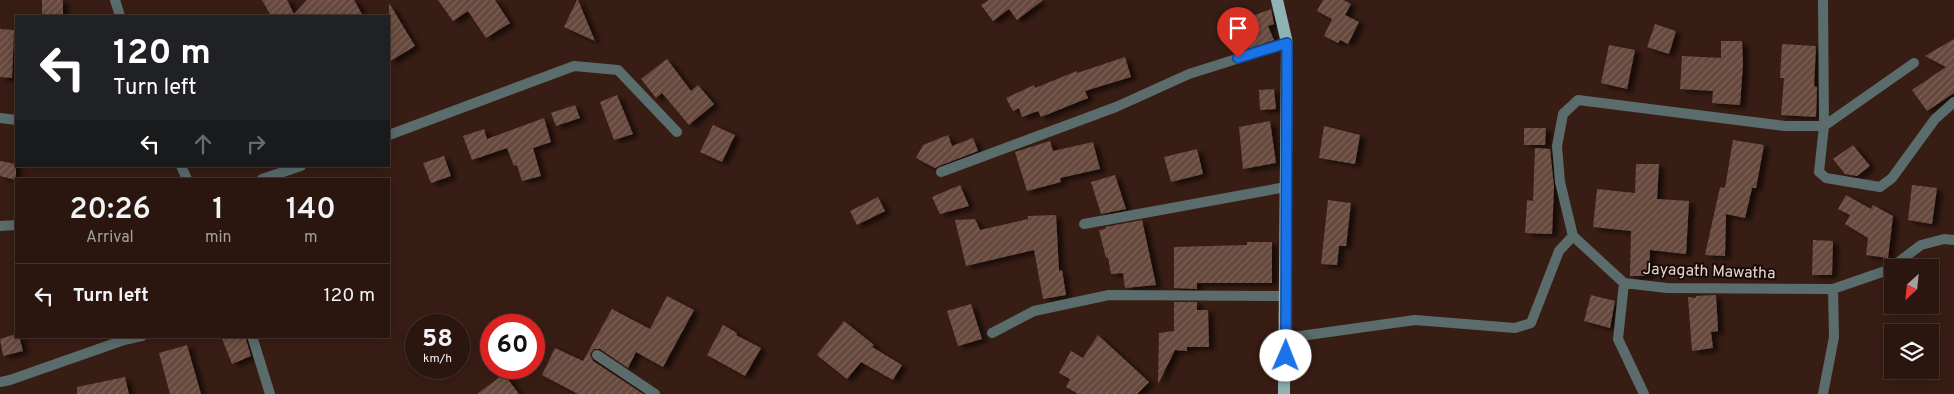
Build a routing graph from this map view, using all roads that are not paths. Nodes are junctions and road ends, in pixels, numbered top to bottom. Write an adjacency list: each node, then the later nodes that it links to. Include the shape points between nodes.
1 (114, 0): 4 (street)
2 (1277, 0): 5 (main road)
3 (1823, 0): 10 (street)
4 (120, 15)
5 (1287, 43): 14 (street, via 1188,74 1116,107); 16 (main road)
6 (1914, 63): 10 (street)
7 (1954, 102): 10 (street, via 1935,119 1892,178 1880,187 1826,178 1820,172)
8 (0, 118): 9 (street)
9 (15, 120)
10 (1824, 126): 20 (street, via 1785,126 1578,100 1563,114 1557,146 1560,182)
11 (677, 132): 12 (street, via 618,70 574,66)
12 (390, 135)
13 (298, 167): 15 (street)
14 (941, 172)
15 (265, 178)
16 (1286, 187): 17 (street); 24 (main road)
17 (1084, 224)
18 (15, 225): 19 (street)
19 (0, 226)
20 (1573, 236): 22 (street, Jayagath Mawatha); 28 (street, via 1559,252 1531,323 1514,328 1415,320)
21 (1954, 240): 23 (street, Jayagath Mawatha, via 1921,245 1888,270)
22 (1624, 283): 23 (street, Jayagath Mawatha, via 1667,288); 34 (street, via 1618,338)
23 (1833, 290): 35 (street, via 1834,337)
24 (1285, 296): 25 (street, via 1109,295 1034,311); 28 (main road)
25 (992, 333)
26 (133, 338): 30 (street)
27 (253, 338): 31 (street)
28 (1286, 338): 33 (main road)
29 (597, 355): 32 (street)
30 (0, 382)
31 (270, 394)
32 (655, 394)
33 (1284, 394)
34 (1644, 394)
35 (1823, 394)

